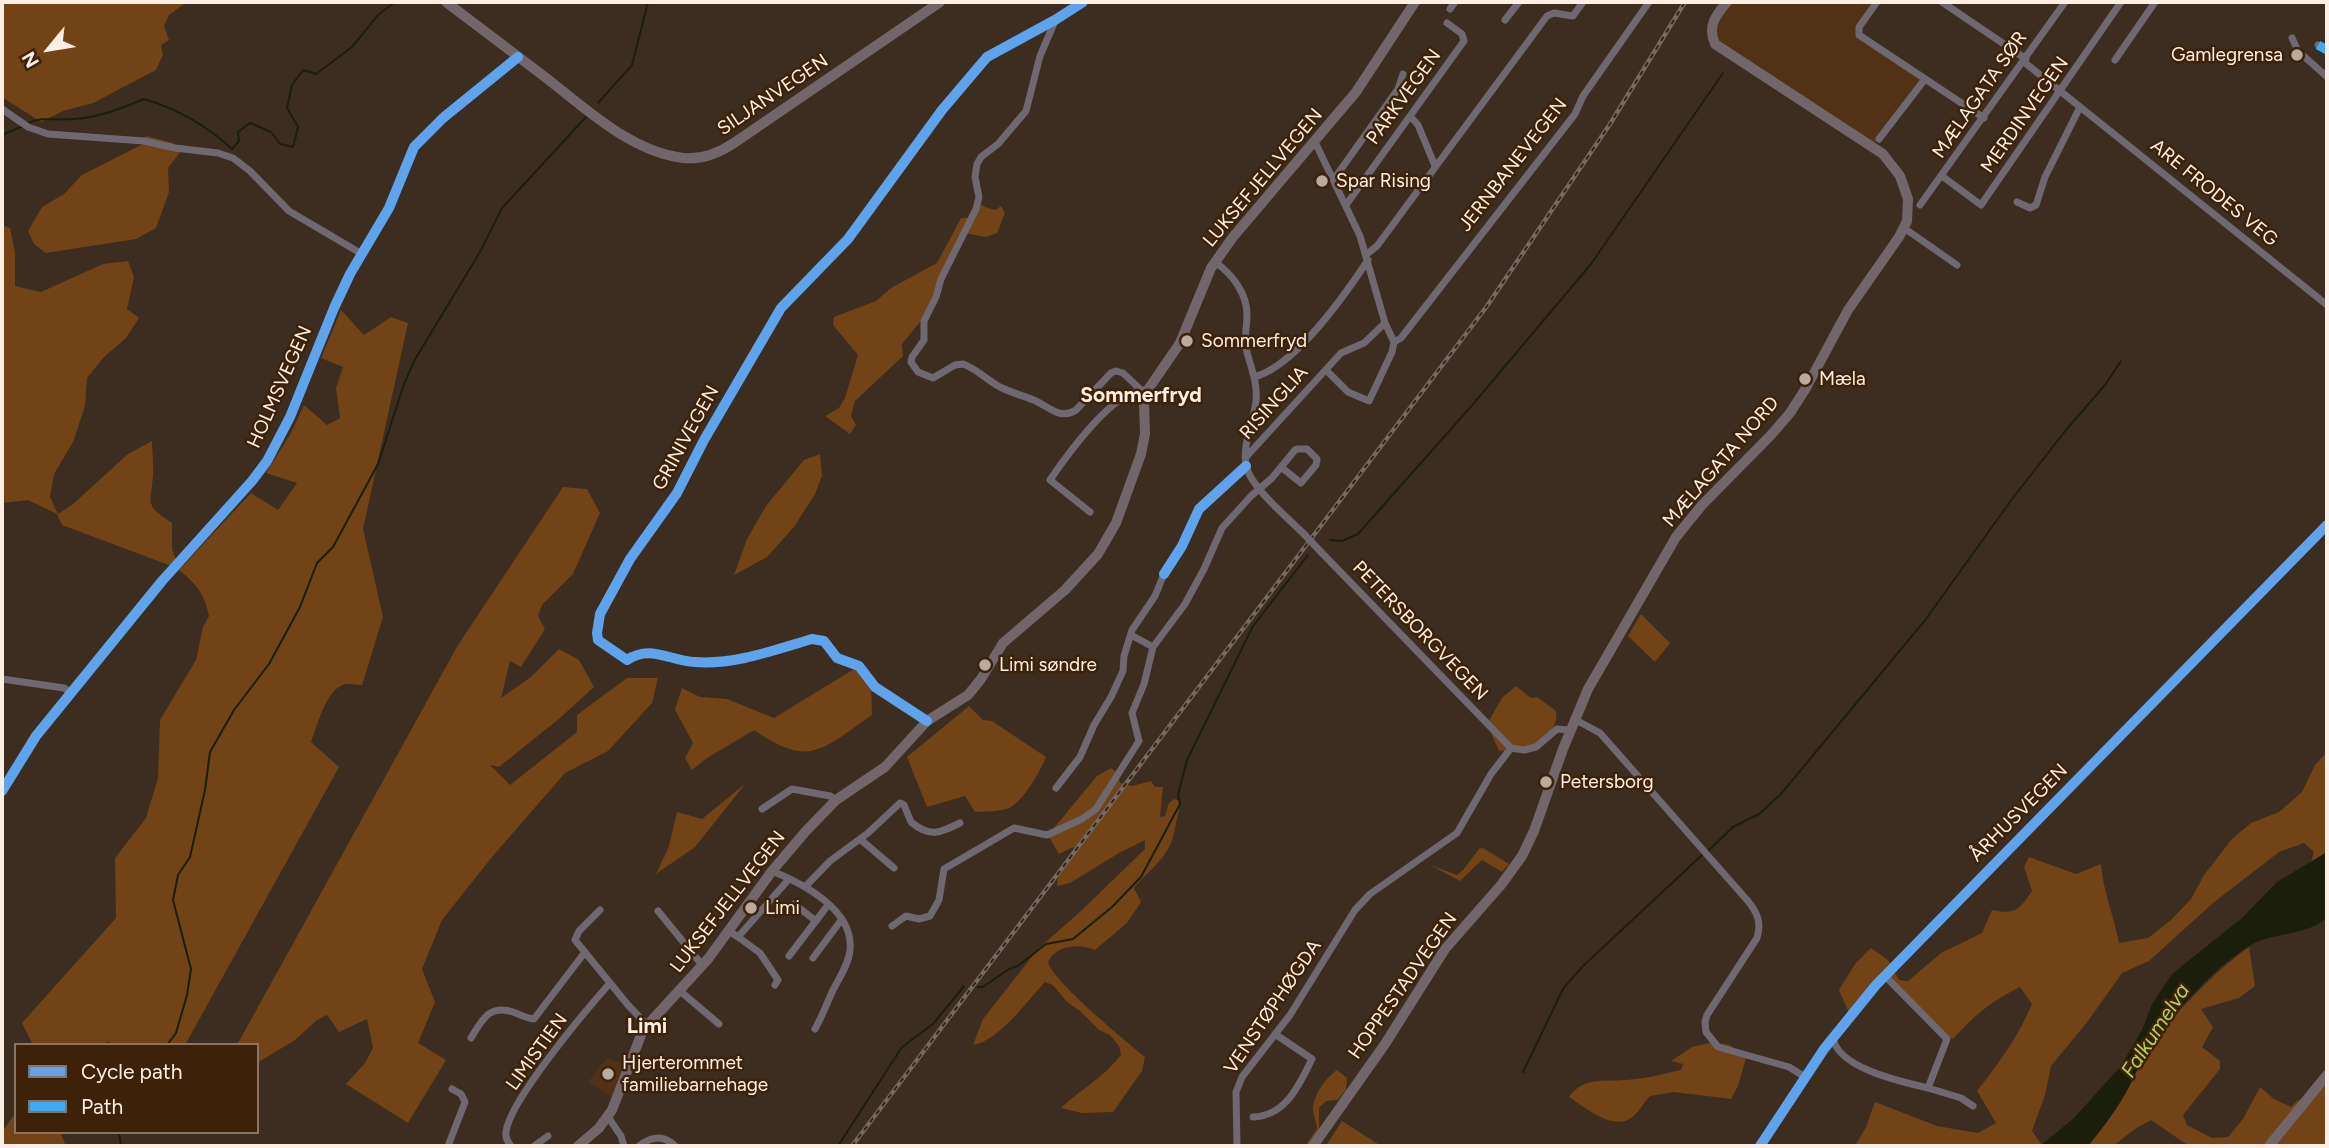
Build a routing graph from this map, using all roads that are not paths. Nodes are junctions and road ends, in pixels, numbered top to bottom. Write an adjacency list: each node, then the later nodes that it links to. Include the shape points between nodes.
1 (446, 2): 22 (main road, SILJANVEGEN)
2 (940, 2): 22 (main road, SILJANVEGEN, via 734,143 696,158 665,154 619,132)
3 (1083, 2): 16 (street, GRINIVEGEN)
4 (1415, 2): 34 (main road, LUKSEFJELLVEGEN, via 1371,72)
5 (1455, 2): 15 (street)
6 (1519, 2): 17 (street)
7 (1584, 2): 35 (street, via 1573,16 1547,16)
8 (1649, 2): 48 (street, JERNBANEVEGEN, via 1552,145)
9 (1727, 2): 41 (main road, via 1712,23 1715,44 1882,154 1903,182 1908,199)
10 (1877, 2): 27 (street, via 1859,27 1859,35)
11 (1942, 2): 23 (street, ARE FRODES VEG)
12 (2066, 2): 23 (street, MÆLAGATA SØR)
13 (2121, 2): 28 (street, MERDINVEGEN)
14 (2155, 2): 24 (street)
15 (1450, 9)
16 (1055, 20): 51 (street, via 1026,111 977,164 976,209 924,321 924,340 912,357 913,366 933,378 963,364 1056,413 1076,410 1116,371); 63 (street, GRINIVEGEN, via 986,57 848,239 781,308 677,493 629,559 600,614 598,640 627,660 641,652 696,663 730,660 818,639 837,658 864,670 875,687)
17 (1506, 20)
18 (1447, 23): 31 (street, PARKVEGEN, via 1464,41)
19 (2292, 38): 26 (street, via 2298,51)
20 (2318, 45): 21 (street)
21 (2327, 50)
22 (518, 57): 42 (street, HOLMSVEGEN, via 414,147 389,208)
23 (2025, 60): 28 (street, ARE FRODES VEG); 32 (street, MÆLAGATA SØR)
24 (2115, 60)
25 (1403, 74): 37 (street, via 1398,89)
26 (2327, 77)
27 (1925, 79): 32 (street); 33 (street)
28 (2060, 91): 29 (street, ARE FRODES VEG); 36 (street, MERDINVEGEN, via 1981,205)
29 (2080, 107): 38 (street, via 2036,205 2030,208); 46 (street, ARE FRODES VEG)
30 (2, 109): 42 (street, via 27,126 59,136 136,140 233,158 289,211)
31 (1410, 116): 35 (street); 39 (street, PARKVEGEN)
32 (1984, 118): 36 (street, MÆLAGATA SØR)
33 (1879, 139)
34 (1315, 142): 37 (street); 44 (main road, LUKSEFJELLVEGEN)
35 (1435, 166): 43 (street)
36 (1942, 176): 40 (street, MÆLAGATA SØR)
37 (1334, 179): 39 (street)
38 (2017, 202)
39 (1346, 205): 43 (street)
40 (1920, 205)
41 (1905, 225): 45 (street); 62 (main road, MÆLAGATA NORD, via 1847,311 1790,413 1676,537)
42 (362, 254): 61 (street, HOLMSVEGEN, via 263,467)
43 (1367, 257): 47 (street); 50 (street, via 1331,314 1273,370)
44 (1215, 262): 50 (street, via 1237,284 1245,303 1245,343); 51 (main road, LUKSEFJELLVEGEN, via 1184,336)
45 (1956, 265)
46 (2327, 305)
47 (1385, 323): 48 (street); 49 (street, RISINGLIA, via 1364,343 1341,352)
48 (1394, 342): 49 (street, RISINGLIA, via 1369,401 1348,392)
49 (1326, 370): 52 (street, RISINGLIA)
50 (1254, 377): 52 (street, via 1256,399)
51 (1144, 390): 55 (street, via 1116,403 1050,480); 63 (main road, LUKSEFJELLVEGEN, via 1141,454 1104,547 1065,590 1003,643 968,695)
52 (1245, 458): 54 (street, PETERSBORGVEGEN)
53 (1281, 467): 53 (street, via 1300,447 1317,459 1301,483); 54 (street)
54 (1259, 489): 59 (street, via 1222,528 1185,604); 65 (street, PETERSBORGVEGEN, bridge)
55 (1090, 512)
56 (2327, 525): 88 (street, ÅRHUSVEGEN)
57 (1164, 574): 58 (street)
58 (1131, 635): 59 (street); 66 (street, via 1111,697 1080,757)
59 (1153, 647): 82 (street, via 1132,713 1139,741 1096,809 1047,835 1014,828 994,839 944,869 939,900 930,916 906,916)
60 (2, 679): 61 (street)
61 (72, 693): 67 (street, HOLMSVEGEN, via 23,755)
62 (1574, 719): 64 (main road, MÆLAGATA NORD); 101 (street, via 1600,733 1753,908 1760,926 1755,943 1707,1016 1706,1032 1718,1047 1789,1067)
63 (927, 721): 68 (main road, LUKSEFJELLVEGEN, via 885,767)
64 (1570, 730): 65 (street, via 1557,729 1536,747); 116 (main road, HOPPESTADVEGEN, via 1534,831 1517,863 1446,949)
65 (1511, 748): 95 (street, VENSTØPHØGDA, via 1457,833 1358,905)
66 (1056, 788)
67 (2, 791)
68 (835, 800): 69 (street, LUKSEFJELLVEGEN, via 792,789); 73 (main road, LUKSEFJELLVEGEN)
69 (762, 809)
70 (960, 823): 71 (street, via 934,833 911,822 900,803)
71 (860, 839): 72 (street); 75 (street)
72 (894, 868)
73 (772, 871): 74 (street); 83 (main road, LUKSEFJELLVEGEN)
74 (789, 879): 75 (street); 83 (street)
75 (805, 887): 77 (street)
76 (794, 904): 81 (street)
77 (828, 905): 80 (street); 81 (street)
78 (600, 910): 84 (street, via 575,936)
79 (658, 911): 87 (street)
80 (842, 919): 86 (street); 94 (street, via 848,931 849,957)
81 (816, 921): 85 (street)
82 (892, 926)
83 (734, 936): 87 (main road, LUKSEFJELLVEGEN); 90 (street, via 760,953 778,980)
84 (584, 952): 89 (street); 97 (street, via 534,1019 496,1009)
85 (789, 952)
86 (813, 958)
87 (703, 966): 91 (main road, LUKSEFJELLVEGEN)
88 (1885, 975): 96 (street, ÅRHUSVEGEN); 102 (street, via 1947,1039)
89 (610, 983): 92 (street); 109 (street, LIMISTIEN, via 520,1100 505,1133)
90 (775, 985)
91 (680, 990): 92 (main road, LUKSEFJELLVEGEN); 93 (street)
92 (647, 1024): 105 (main road, LUKSEFJELLVEGEN)
93 (719, 1024)
94 (815, 1029)
95 (1275, 1034): 106 (street, via 1312,1059 1287,1102 1267,1115); 115 (street, VENSTØPHØGDA, via 1238,1085)
96 (1833, 1037): 98 (street); 99 (street, ÅRHUSVEGEN)
97 (471, 1038)
98 (1836, 1047): 99 (street); 102 (street, via 1866,1071)
99 (1824, 1049): 101 (street, ÅRHUSVEGEN)
100 (2327, 1075): 118 (main road)
101 (1805, 1077): 117 (street, ÅRHUSVEGEN)
102 (1928, 1088): 104 (street)
103 (452, 1089): 108 (street, via 465,1102)
104 (1973, 1106)
105 (607, 1117): 111 (main road, LUKSEFJELLVEGEN); 112 (street)
106 (1252, 1117)
107 (548, 1136): 110 (street)
108 (448, 1146)
109 (511, 1146)
110 (534, 1146)
111 (578, 1146)
112 (624, 1146)
113 (639, 1146): 114 (street, via 658,1138)
114 (675, 1146)
115 (1237, 1146)
116 (1313, 1146)
117 (1760, 1146)
118 (2269, 1146)

